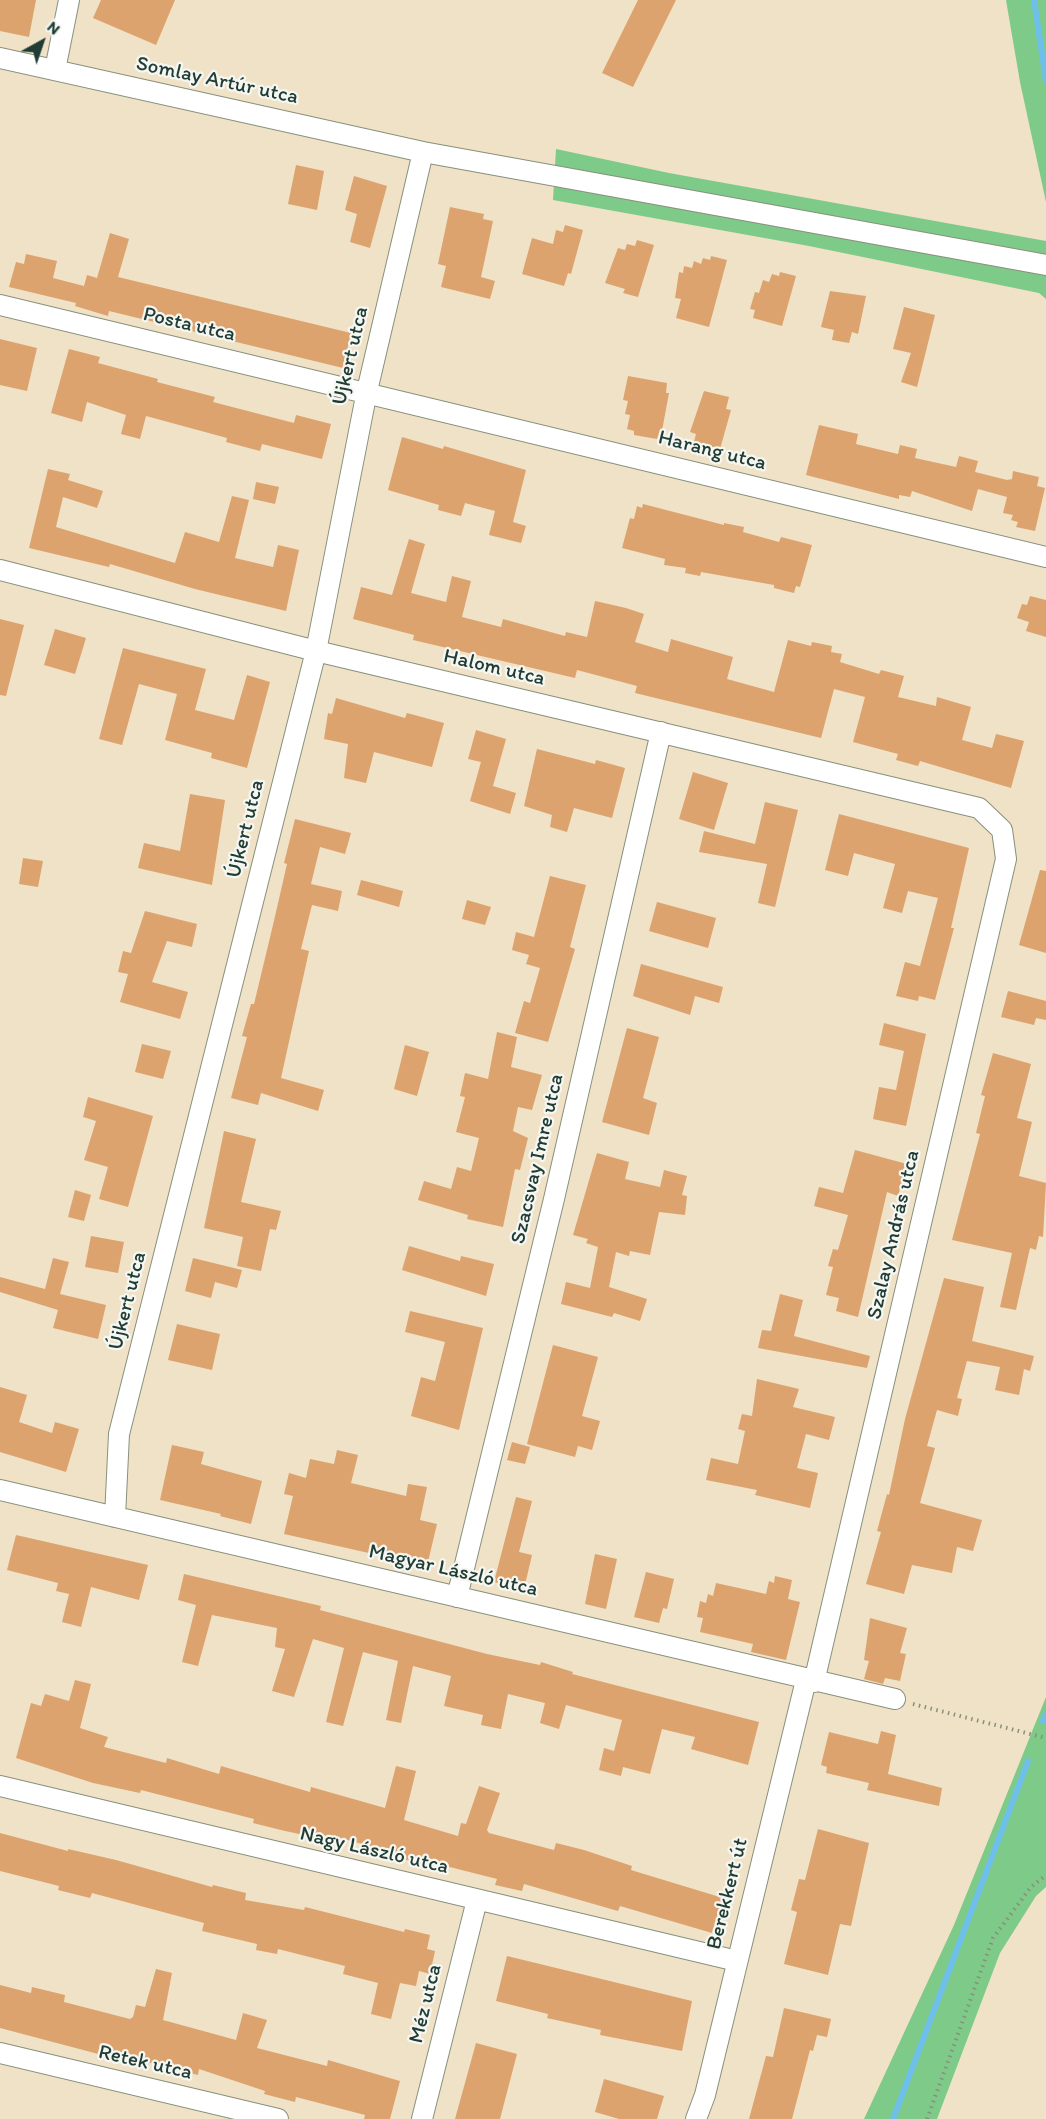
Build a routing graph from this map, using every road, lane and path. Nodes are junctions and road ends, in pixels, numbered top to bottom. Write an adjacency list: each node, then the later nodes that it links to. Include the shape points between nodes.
1 (69, 0): 3 (street)
2 (0, 58): 3 (street, Somlay Artúr utca)
3 (55, 70): 4 (street, Somlay Artúr utca)
4 (423, 152): 5 (street, Somlay Artúr utca); 7 (street, Újkert utca)
5 (1046, 265)
6 (0, 305): 7 (street, Posta utca)
7 (367, 392): 8 (street, Harang utca); 10 (street, Újkert utca)
8 (1046, 557)
9 (0, 570): 10 (street, Halom utca)
10 (316, 651): 11 (street, Halom utca); 14 (street, Újkert utca, via 119,1434)
11 (661, 732): 12 (street, Halom utca); 15 (street, Szacsvay Imre utca, via 554,1200)
12 (979, 808): 16 (street, Szalay András utca, via 1002,830 1006,859)
13 (0, 1490): 14 (street, Magyar László utca)
14 (115, 1517): 15 (street, Magyar László utca)
15 (457, 1596): 16 (street, Magyar László utca)
16 (810, 1681): 17 (street, Magyar László utca); 22 (street, Berekkert út)
17 (895, 1699): 18 (path)
18 (1046, 1738)
19 (0, 1786): 21 (street, Nagy László utca)
20 (1046, 1875): 27 (path, via 1031,1887 993,1938)
21 (477, 1900): 22 (street, Nagy László utca); 25 (street, Méz utca)
22 (737, 1961): 26 (street, Berekkert út)
23 (0, 2053): 24 (street, Retek utca)
24 (278, 2119)
25 (422, 2119)
26 (696, 2119)
27 (927, 2119)

